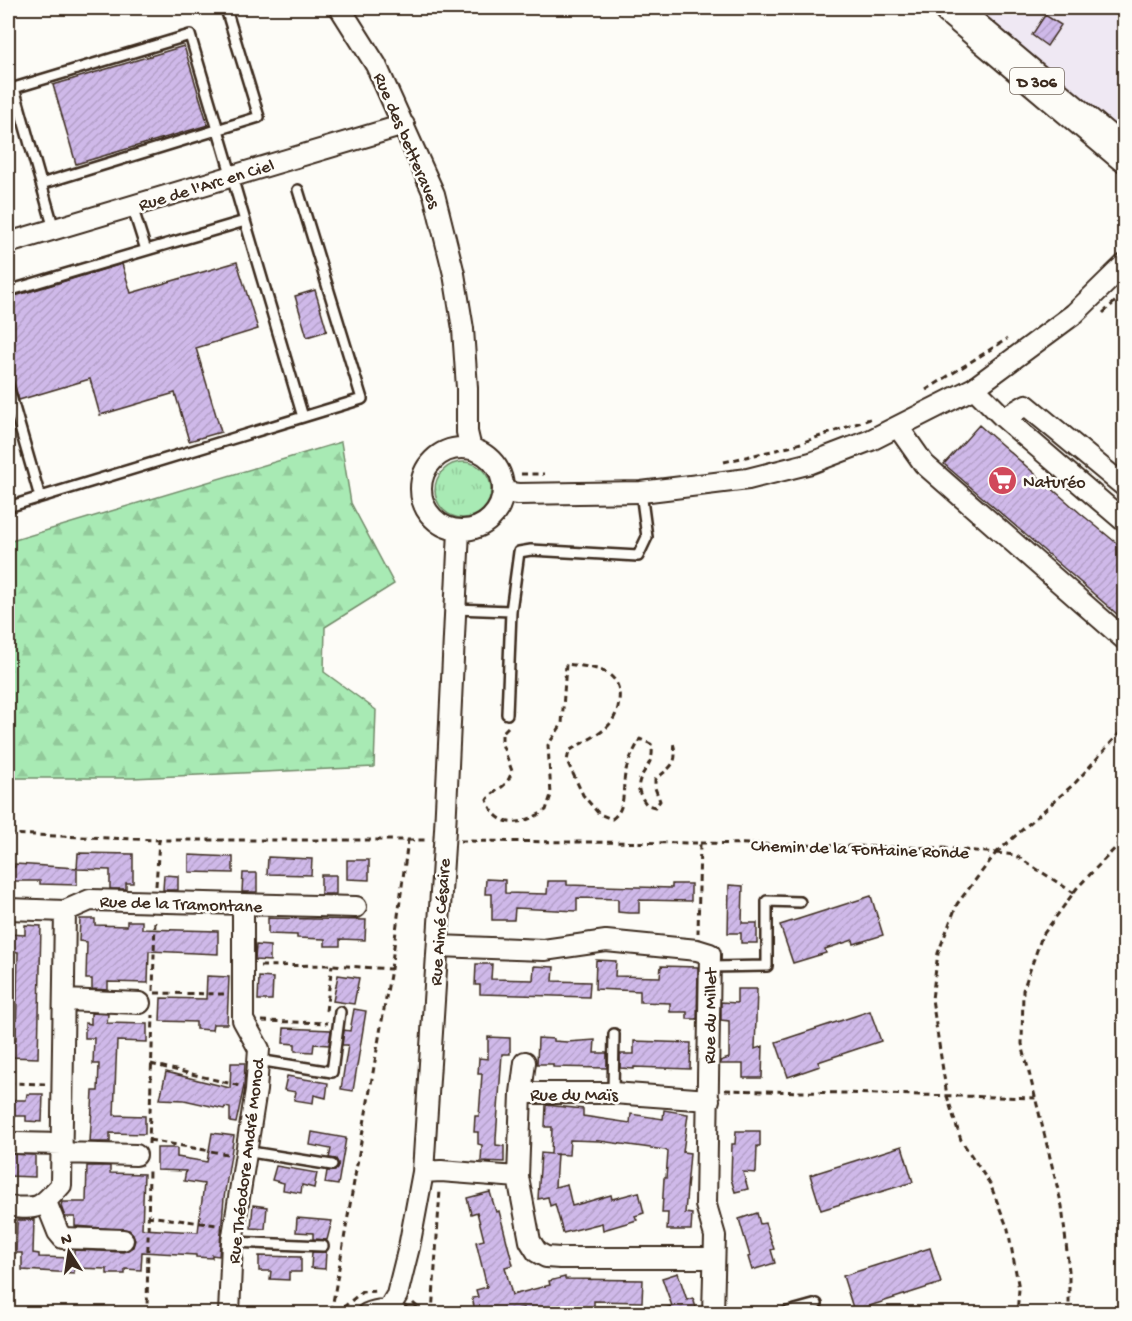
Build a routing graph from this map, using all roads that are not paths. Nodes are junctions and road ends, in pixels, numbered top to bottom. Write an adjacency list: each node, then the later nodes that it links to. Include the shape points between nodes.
1 (340, 8): 4 (street, Rue des betteraves, via 376,65)
2 (950, 8): 6 (main road, D 306)
3 (225, 9): 5 (lane, via 259,117)
4 (404, 126): 7 (street, Rue de l'Arc en Ciel); 22 (street, Rue des betteraves, via 434,194 454,274 463,329)
5 (218, 130): 7 (lane); 8 (lane); 8 (lane, via 190,35 14,88)
6 (1125, 155)
7 (232, 176): 10 (street, Rue de l'Arc en Ciel); 11 (lane)
8 (41, 184): 12 (lane)
9 (298, 190): 19 (lane, via 362,399)
10 (132, 206): 12 (street, Rue de l'Arc en Ciel); 14 (lane)
11 (245, 221): 14 (lane); 19 (lane)
12 (54, 229): 13 (street, Rue de l'Arc en Ciel)
13 (8, 243)
14 (146, 250): 16 (lane)
15 (1125, 265): 18 (street, via 1074,314)
16 (8, 291)
17 (8, 386): 27 (lane)
18 (974, 388): 20 (street); 21 (street)
19 (303, 417): 27 (lane)
20 (1004, 418): 23 (street, via 1026,405); 24 (street)
21 (898, 426): 26 (street, via 811,463 748,479); 33 (street, via 924,464)
22 (471, 449): 25 (street, via 493,462 500,472); 30 (street, via 445,452 426,470 422,483 427,509 435,519)
23 (1118, 480): 24 (street, via 1108,487)
24 (1088, 490): 29 (street)
25 (503, 492): 26 (street); 30 (street, via 498,510 489,520 478,527)
26 (641, 492): 32 (lane, via 647,537 638,556 519,552)
27 (39, 497): 28 (lane)
28 (8, 507)
29 (1125, 522)
30 (459, 530): 31 (street, Rue Aimé Césaire)
31 (455, 609): 32 (lane); 40 (street, Rue Aimé Césaire)
32 (511, 611): 34 (lane)
33 (1125, 639)
34 (507, 714)
35 (800, 902): 41 (lane, via 767,901 767,966)
36 (243, 904): 37 (street, Rue de la Tramontane); 39 (street, Rue de la Tramontane, via 90,900); 46 (street, Rue Théodore André Monod, via 243,1020 259,1049)
37 (356, 907)
38 (8, 909): 39 (street, Rue de la Tramontane)
39 (65, 911): 42 (street)
40 (438, 946): 41 (street, Rue du Millet, via 544,950 606,941 698,950 710,954); 56 (street, Rue Aimé Césaire)
41 (710, 967): 50 (street, Rue du Millet)
42 (64, 1000): 43 (street); 52 (street)
43 (146, 1004)
44 (340, 1012): 46 (lane, via 332,1072)
45 (614, 1034): 49 (lane)
46 (258, 1060): 53 (street, Rue Théodore André Monod)
47 (525, 1062): 48 (street)
48 (521, 1093): 49 (street, Rue du Maïs); 57 (street, Rue du Maïs)
49 (612, 1093): 50 (street, Rue du Maïs)
50 (709, 1095): 63 (street, Rue du Millet, via 706,1205 716,1236)
51 (16, 1143): 52 (street)
52 (62, 1148): 54 (street); 58 (street, via 61,1185)
53 (244, 1154): 55 (lane); 60 (street, Rue Théodore André Monod)
54 (144, 1156)
55 (332, 1165)
56 (423, 1172): 57 (street); 65 (street, Rue Aimé Césaire)
57 (518, 1177): 63 (street, Rue du Maïs, via 530,1241 546,1257)
58 (46, 1202): 59 (street, via 33,1208); 61 (street, via 63,1238)
59 (8, 1207)
60 (233, 1235): 62 (lane); 66 (street, Rue Théodore André Monod)
61 (123, 1240)
62 (323, 1246)
63 (714, 1258): 68 (street, Rue du Millet)
64 (817, 1304): 69 (lane)
65 (393, 1312): 67 (street, via 377,1310)
66 (229, 1314)
67 (367, 1314)
68 (713, 1314)
69 (781, 1314)

